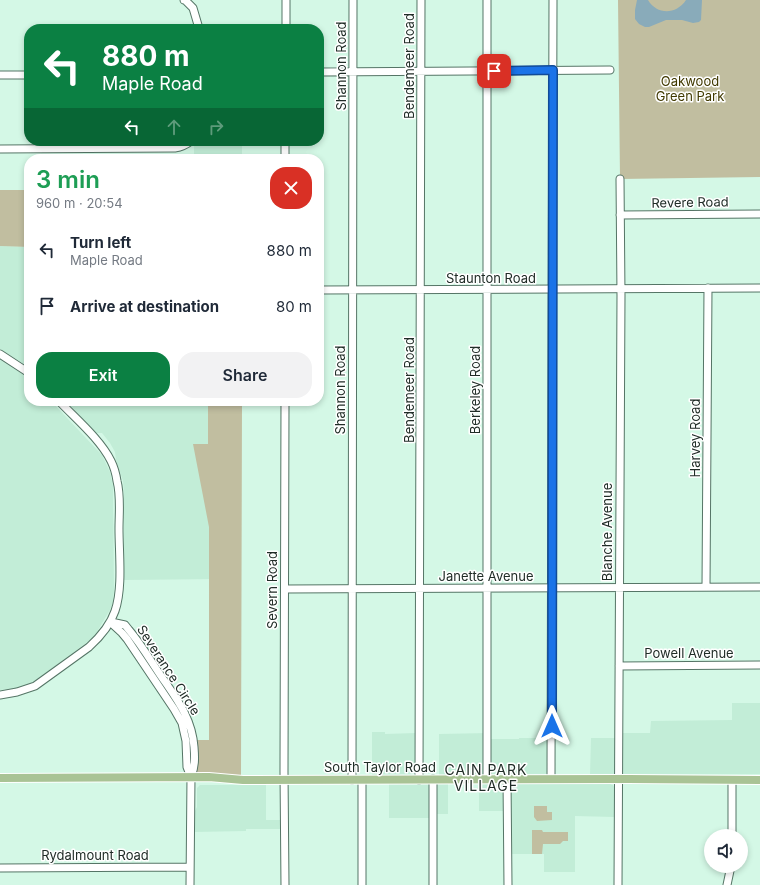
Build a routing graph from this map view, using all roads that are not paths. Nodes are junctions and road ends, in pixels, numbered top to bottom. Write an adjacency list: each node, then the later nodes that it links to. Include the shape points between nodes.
1 (184, 0): 7 (street, via 193,8)
2 (286, 0): 8 (street)
3 (353, 0): 14 (street, Shannon Road)
4 (422, 0): 11 (street, Bendemeer Road)
5 (487, 0): 12 (street, Berkeley Road)
6 (553, 0): 9 (street)
7 (198, 24)
8 (286, 24)
9 (553, 70): 10 (street); 12 (street); 25 (street)
10 (610, 70)
11 (421, 71): 12 (street); 14 (street); 28 (street, Bendemeer Road)
12 (487, 71): 29 (street, Berkeley Road)
13 (324, 72): 14 (street)
14 (353, 72): 27 (street, Shannon Road)
15 (0, 75): 16 (street)
16 (24, 75)
17 (182, 146): 18 (street)
18 (0, 149)
19 (620, 179): 21 (street, Blanche Avenue)
20 (760, 214): 21 (street, Revere Road)
21 (620, 215): 22 (street, Blanche Avenue)
22 (621, 288): 23 (street, Staunton Road); 25 (street, Staunton Road); 34 (street, Blanche Avenue)
23 (708, 288): 24 (street, Staunton Road); 35 (street, Harvey Road)
24 (760, 288)
25 (553, 289): 29 (street, Staunton Road); 40 (street)
26 (324, 290): 27 (street, Staunton Road)
27 (353, 290): 28 (street, Staunton Road); 37 (street, Shannon Road)
28 (421, 290): 29 (street, Staunton Road); 38 (street, Bendemeer Road)
29 (487, 290): 39 (street, Berkeley Road)
30 (0, 354): 31 (street)
31 (24, 370)
32 (64, 406): 42 (street, via 106,451 118,481 119,587 118,603)
33 (285, 406): 41 (street, Severn Road)
34 (619, 587): 35 (street, Janette Avenue); 40 (street, Janette Avenue); 44 (street, Blanche Avenue)
35 (706, 587): 36 (street, Janette Avenue)
36 (760, 587)
37 (352, 588): 38 (street, Janette Avenue); 41 (street, Janette Avenue); 53 (street, Shannon Road)
38 (420, 588): 39 (street, Janette Avenue); 55 (street, Bendemeer Road)
39 (487, 588): 40 (street, Janette Avenue); 49 (street, Berkeley Road)
40 (552, 588): 51 (street)
41 (285, 589): 48 (street, Severn Road)
42 (110, 622): 45 (street, via 89,647 35,686); 46 (street, Severance Circle, via 127,639 179,716 185,732 187,766)
43 (760, 665): 44 (street, Powell Avenue)
44 (619, 666): 52 (street, Blanche Avenue)
45 (0, 695)
46 (191, 777): 47 (main road, South Taylor Road); 48 (main road, South Taylor Road); 60 (street, Severance Circle)
47 (0, 778)
48 (284, 779): 53 (main road, South Taylor Road); 64 (street, Severn Road)
49 (487, 779): 50 (main road, South Taylor Road); 56 (main road, South Taylor Road)
50 (507, 779): 51 (main road, South Taylor Road); 67 (street)
51 (552, 779): 52 (main road, South Taylor Road)
52 (618, 779): 57 (main road, South Taylor Road); 68 (street, Blanche Avenue)
53 (352, 780): 54 (main road, South Taylor Road)
54 (362, 780): 55 (main road, South Taylor Road); 65 (street)
55 (419, 780): 56 (main road, South Taylor Road)
56 (433, 780): 66 (street)
57 (732, 780): 58 (main road, South Taylor Road); 59 (street)
58 (760, 780)
59 (732, 829)
60 (190, 867): 61 (street, Rydalmount Road); 63 (street, Severance Circle)
61 (0, 868)
62 (730, 873): 69 (street)
63 (190, 885)
64 (285, 885)
65 (362, 885)
66 (433, 885)
67 (508, 885)
68 (618, 885)
69 (727, 885)

